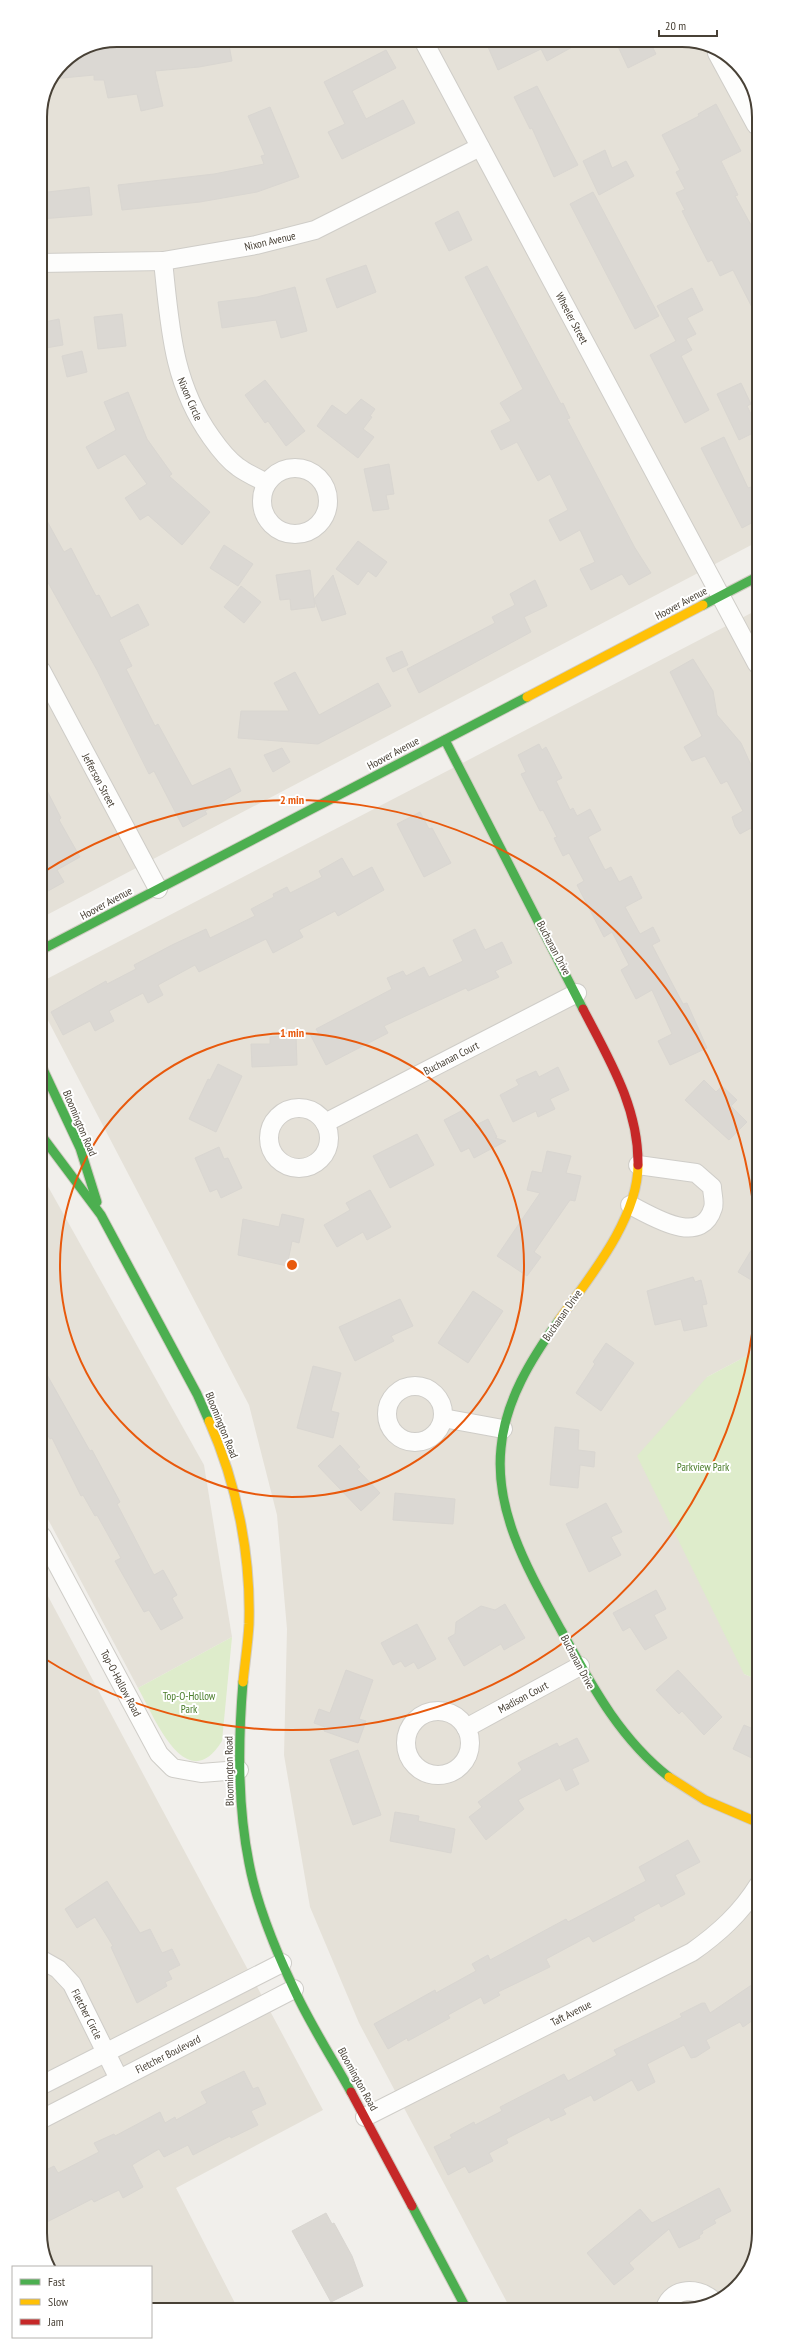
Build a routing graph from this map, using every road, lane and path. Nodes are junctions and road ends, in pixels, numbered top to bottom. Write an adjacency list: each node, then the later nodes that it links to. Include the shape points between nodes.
1 (427, 47): 4 (street, Wheeler Street)
2 (720, 59): 3 (street)
3 (752, 118)
4 (480, 147): 5 (street, Nixon Avenue, via 315,230 256,245); 9 (street, Wheeler Street)
5 (163, 261): 6 (street, Nixon Avenue); 7 (street, Nixon Circle, via 172,348 183,388 199,420 216,444 237,466)
6 (47, 263)
7 (267, 483)
8 (752, 580): 9 (street, Hoover Avenue)
9 (722, 595): 10 (street, Wheeler Street); 12 (street, Hoover Avenue)
10 (752, 654)
11 (47, 681): 13 (street, Jefferson Street)
12 (445, 740): 13 (street, Hoover Avenue); 15 (street, Buchanan Drive)
13 (158, 889): 14 (street, Hoover Avenue)
14 (47, 947)
15 (577, 993): 17 (street, Buchanan Court); 19 (street, Buchanan Drive, via 624,1088 634,1127)
16 (47, 1078): 21 (street, Bloomington Road, via 80,1148)
17 (325, 1123)
18 (47, 1144): 21 (street, Bloomington Road)
19 (638, 1165): 20 (street, Buchanan Drive, via 636,1186); 20 (street, via 696,1173 712,1187 713,1208 704,1222 687,1229 668,1224)
20 (630, 1205): 23 (street, Buchanan Drive, via 605,1254 525,1371 511,1399)
21 (101, 1215): 27 (street, Bloomington Road, via 197,1394 223,1453 239,1515 248,1572 249,1624 241,1707)
22 (443, 1418): 23 (street)
23 (503, 1429): 25 (street, Buchanan Drive, via 500,1455 502,1486 508,1516 522,1556)
24 (47, 1545): 27 (street, Top-O-Hollow Road, via 159,1754 173,1768 201,1773)
25 (580, 1666): 26 (street, Madison Court); 28 (street, Buchanan Drive, via 614,1723 639,1752 667,1776 698,1796)
26 (466, 1728)
27 (239, 1770): 31 (street, Bloomington Road, via 242,1819 249,1864 263,1914)
28 (752, 1820)
29 (752, 1894): 38 (street, Taft Avenue, via 737,1915 716,1936 692,1952)
30 (47, 1962): 33 (street, Fletcher Circle, via 58,1968 72,1984)
31 (282, 1963): 32 (street, Bloomington Road); 33 (street)
32 (294, 1989): 34 (street, Fletcher Boulevard); 38 (street, Bloomington Road)
33 (106, 2052): 34 (street, Fletcher Circle); 35 (street)
34 (119, 2079): 37 (street, Fletcher Boulevard)
35 (47, 2081)
36 (47, 2101): 37 (street)
37 (50, 2115)
38 (365, 2117): 40 (street, Bloomington Road)
39 (709, 2297): 41 (street, via 698,2291 688,2290 672,2297)
40 (463, 2303)
41 (668, 2303)

